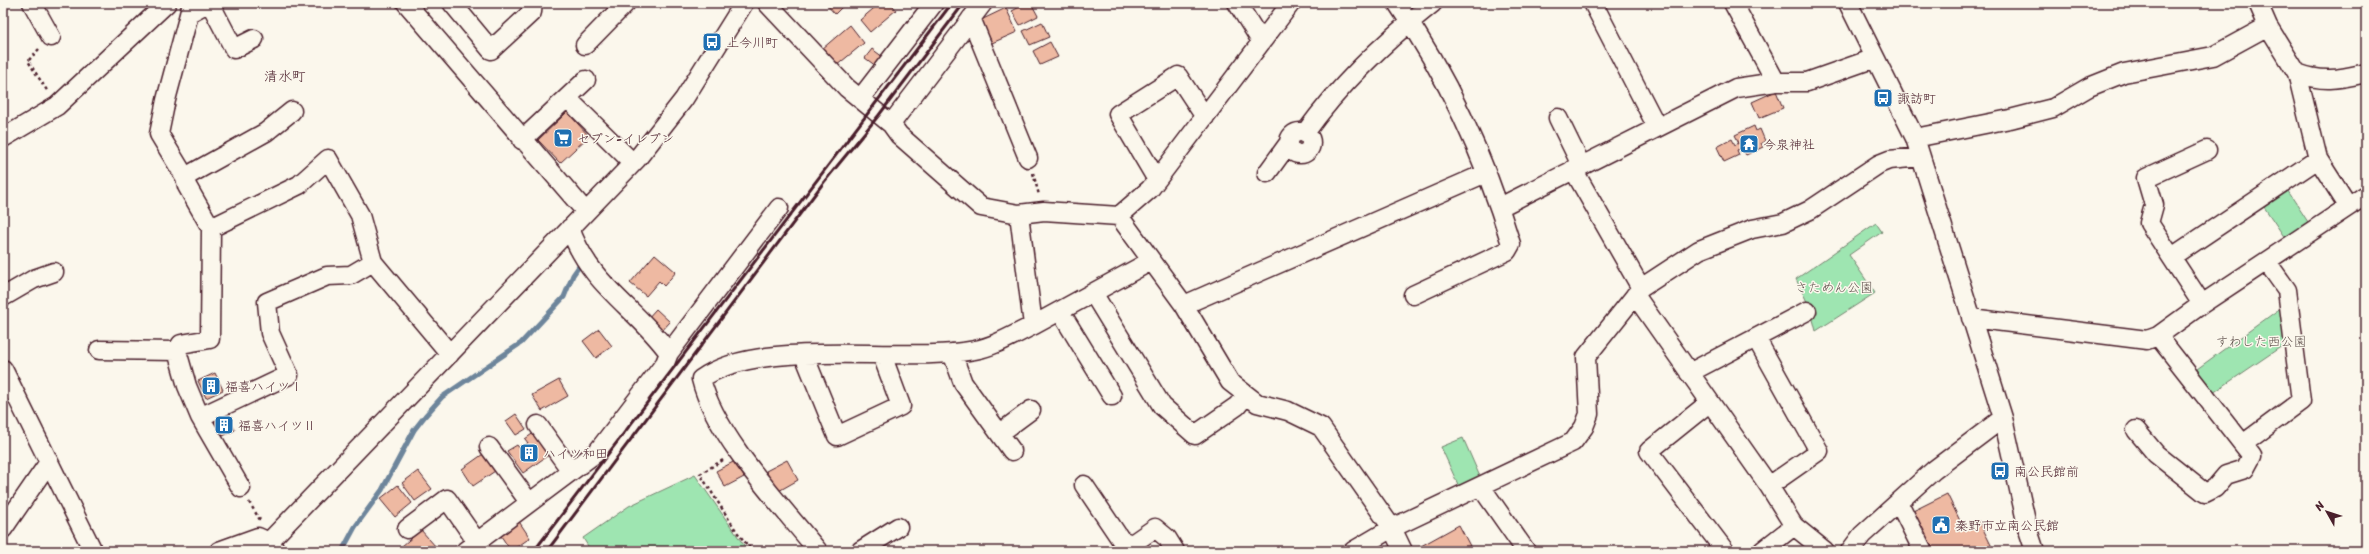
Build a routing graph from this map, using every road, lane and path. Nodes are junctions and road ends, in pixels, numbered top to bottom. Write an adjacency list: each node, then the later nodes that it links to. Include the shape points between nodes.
1 (32, 3): 23 (street)
2 (167, 3): 34 (street)
3 (406, 3): 42 (street)
4 (452, 3): 5 (street, via 491,50 532,12)
5 (533, 3)
6 (626, 3): 26 (street)
7 (744, 3): 47 (street, via 684,99)
8 (767, 3): 33 (street)
9 (934, 3): 33 (street)
10 (983, 3): 20 (street)
11 (1237, 3): 25 (street)
12 (1291, 3): 25 (street)
13 (1397, 3): 21 (street)
14 (1433, 3): 21 (street)
15 (1594, 3): 39 (street)
16 (1733, 3): 31 (street)
17 (1848, 3): 27 (street)
18 (2258, 3): 22 (street)
19 (192, 8): 24 (street, via 211,5 234,49); 51 (street, via 159,134)
20 (971, 18): 38 (street); 45 (street)
21 (1410, 21): 49 (street, via 1348,79 1305,133 1293,134); 50 (street, via 1451,90)
22 (2268, 26): 28 (street); 41 (street, via 2213,56 2124,73 2089,87 2053,108)
23 (51, 36): 34 (path, via 28,61)
24 (254, 39)
25 (1261, 41): 36 (street)
26 (585, 45)
27 (1875, 58): 31 (street, via 1807,82); 41 (street)
28 (2297, 73): 29 (street, via 2314,80 2335,80); 46 (street)
29 (2366, 73)
30 (586, 80): 32 (street)
31 (1776, 82): 39 (street, via 1736,88)
32 (566, 98): 42 (street); 47 (street)
33 (860, 99): 38 (street)
34 (57, 106): 40 (street)
35 (292, 111): 51 (street, via 266,132)
36 (1205, 117): 52 (street); 52 (street, via 1178,76 1118,114)
37 (1558, 118): 48 (street)
38 (891, 124): 59 (street, via 899,135 974,202 990,209)
39 (1657, 127): 48 (street)
40 (3, 138)
41 (1915, 138): 44 (street)
42 (522, 140): 58 (street)
43 (2207, 150): 63 (street, via 2146,178 2154,206 2149,223)
44 (1921, 157): 68 (street, via 1889,160 1879,164 1810,210 1783,223 1752,229 1699,250); 76 (street)
45 (1028, 158): 57 (path)
46 (2318, 160): 54 (street); 63 (street)
47 (633, 163): 58 (street)
48 (1577, 167): 55 (street); 68 (street)
49 (1267, 173)
50 (1486, 173): 55 (street); 73 (street)
51 (185, 177): 61 (street, via 187,186)
52 (1157, 180): 60 (street)
53 (2366, 195): 54 (street)
54 (2348, 206): 66 (street)
55 (1500, 207): 70 (street, via 1511,244 1507,251)
56 (779, 208): 82 (street)
57 (1044, 211): 59 (street); 60 (street)
58 (586, 212): 62 (street)
59 (1020, 214): 77 (street)
60 (1119, 216): 64 (street)
61 (211, 228): 65 (street, via 299,185 328,159 360,215); 81 (street, via 210,339 181,344)
62 (570, 228): 82 (street, via 577,249 606,288); 84 (street)
63 (2172, 256): 72 (street)
64 (1151, 261): 69 (street); 73 (street)
65 (372, 262): 84 (street); 93 (street, via 350,275 327,276 267,302 270,333 289,375)
66 (2267, 262): 72 (street); 98 (street, via 2287,290 2301,401)
67 (54, 272): 71 (street, via 34,279)
68 (1638, 292): 88 (street); 112 (street, via 1586,357 1589,414 1584,427 1573,442)
69 (1093, 293): 74 (street); 89 (street, via 1162,406 1199,438 1237,406)
70 (1413, 295)
71 (3, 297)
72 (2202, 304): 78 (street)
73 (1184, 305): 89 (street, via 1221,370 1230,382)
74 (1060, 311): 77 (street); 90 (street)
75 (1807, 312): 79 (street)
76 (1971, 318): 78 (street, via 2137,340); 94 (street)
77 (1033, 325): 83 (street, via 977,350)
78 (2158, 336): 98 (street)
79 (1756, 338): 88 (street); 105 (street, via 1819,451)
80 (99, 350): 81 (street)
81 (177, 351): 93 (street, via 187,386)
82 (669, 353): 103 (street, via 665,363 597,452)
83 (952, 353): 86 (street); 97 (street, via 963,383)
84 (450, 354): 116 (street)
85 (804, 354): 86 (street); 86 (street, via 837,436 901,406); 100 (street, via 739,362 712,371 701,379 704,391)
86 (882, 355)
87 (3, 369): 102 (street)
88 (1689, 372): 91 (street)
89 (1246, 395): 112 (street, via 1257,404 1288,412 1321,427)
90 (1112, 396)
91 (1710, 402): 105 (street); 126 (street, via 1649,451)
92 (1031, 410): 97 (street)
93 (200, 417): 106 (street)
94 (2002, 418): 109 (street, via 1934,470); 131 (street)
95 (538, 426): 103 (street)
96 (2136, 430): 98 (street, via 2156,454 2205,493 2215,488 2226,475 2245,469 2252,456)
97 (1000, 433): 101 (street)
98 (2243, 444)
99 (489, 447): 108 (street)
100 (737, 451): 119 (path, via 700,474); 120 (street)
101 (1012, 451)
102 (49, 462): 113 (street); 117 (street)
103 (571, 471): 108 (street)
104 (1084, 485): 122 (street, via 1120,540 1132,544 1155,528 1167,538)
105 (1769, 486): 110 (street)
106 (241, 488): 116 (path, via 264,528)
107 (1486, 494): 125 (street)
108 (529, 502): 115 (street)
109 (1899, 503): 129 (street, via 1862,535); 130 (street)
110 (1794, 526): 127 (street); 128 (street)
111 (898, 527): 121 (street)
112 (1392, 528): 123 (street); 124 (street)
113 (3, 529)
114 (407, 529): 115 (street, via 447,499)
115 (471, 546)
116 (268, 548): 118 (street, via 258,537)
117 (93, 551)
118 (219, 551)
119 (752, 551)
120 (818, 551)
121 (860, 551)
122 (1176, 551)
123 (1353, 551)
124 (1403, 551)
125 (1526, 551)
126 (1724, 551)
127 (1762, 551)
128 (1825, 551)
129 (1850, 551)
130 (1923, 551)
131 (2035, 551)

